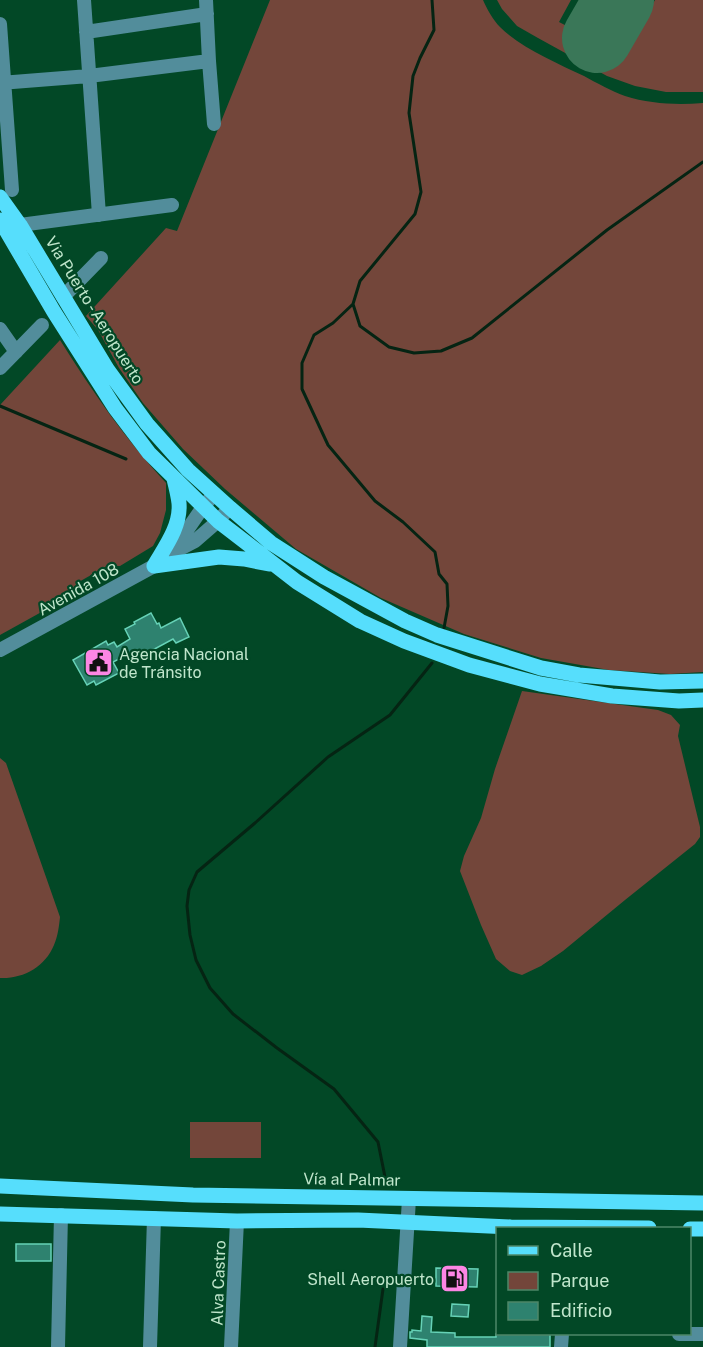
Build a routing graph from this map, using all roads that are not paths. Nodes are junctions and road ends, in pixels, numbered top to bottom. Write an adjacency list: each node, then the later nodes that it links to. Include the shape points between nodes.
1 (84, 0): 5 (street)
2 (206, 0): 3 (street)
3 (207, 15): 5 (street); 6 (street)
4 (0, 24): 8 (street)
5 (86, 33): 7 (street)
6 (209, 61): 7 (street); 9 (street)
7 (89, 76): 8 (street); 12 (street)
8 (2, 83): 10 (street)
9 (214, 124)
10 (6, 194): 14 (main road, Via Puerto - Aeropuerto)
11 (172, 205): 12 (street)
12 (99, 215): 14 (street)
13 (1, 224): 21 (main road, Via Puerto - Aeropuerto, via 115,408)
14 (20, 225): 16 (main road, Via Puerto - Aeropuerto)
15 (101, 258): 16 (street)
16 (63, 297): 22 (main road, Via Puerto - Aeropuerto, via 107,369 147,424)
17 (42, 325): 19 (street)
18 (0, 329): 19 (street)
19 (16, 352): 20 (street)
20 (0, 368)
21 (174, 479): 23 (main road, Via Puerto - Aeropuerto); 28 (main road, via 179,505 177,520)
22 (214, 494): 23 (street, Avenida 108); 24 (main road, Via Puerto - Aeropuerto)
23 (203, 507): 25 (main road, Via Puerto - Aeropuerto); 26 (street, Avenida 108)
24 (230, 508): 25 (street, Avenida 108); 30 (main road, Via Puerto - Aeropuerto, via 271,543 324,577 436,635 541,668 579,675 660,682)
25 (218, 521): 26 (street, Avenida 108, via 195,541); 27 (main road, Via Puerto - Aeropuerto)
26 (170, 554): 28 (street, Avenida 108)
27 (273, 565): 28 (main road, via 219,557); 31 (main road, Via Puerto - Aeropuerto, via 360,621 469,666 540,684 612,696)
28 (154, 566): 29 (street, Avenida 108)
29 (0, 650)
30 (703, 681)
31 (703, 700)
32 (0, 1186): 33 (main road, Vía al Palmar)
33 (409, 1199): 34 (main road, Vía al Palmar); 39 (street)
34 (703, 1203)
35 (0, 1214): 36 (main road)
36 (61, 1215): 37 (main road); 41 (street)
37 (154, 1218): 38 (main road); 42 (street)
38 (237, 1221): 39 (main road); 43 (street, Alva Castro)
39 (407, 1222): 40 (main road); 44 (street)
40 (529, 1227)
41 (58, 1347)
42 (150, 1347)
43 (231, 1347)
44 (400, 1347)

